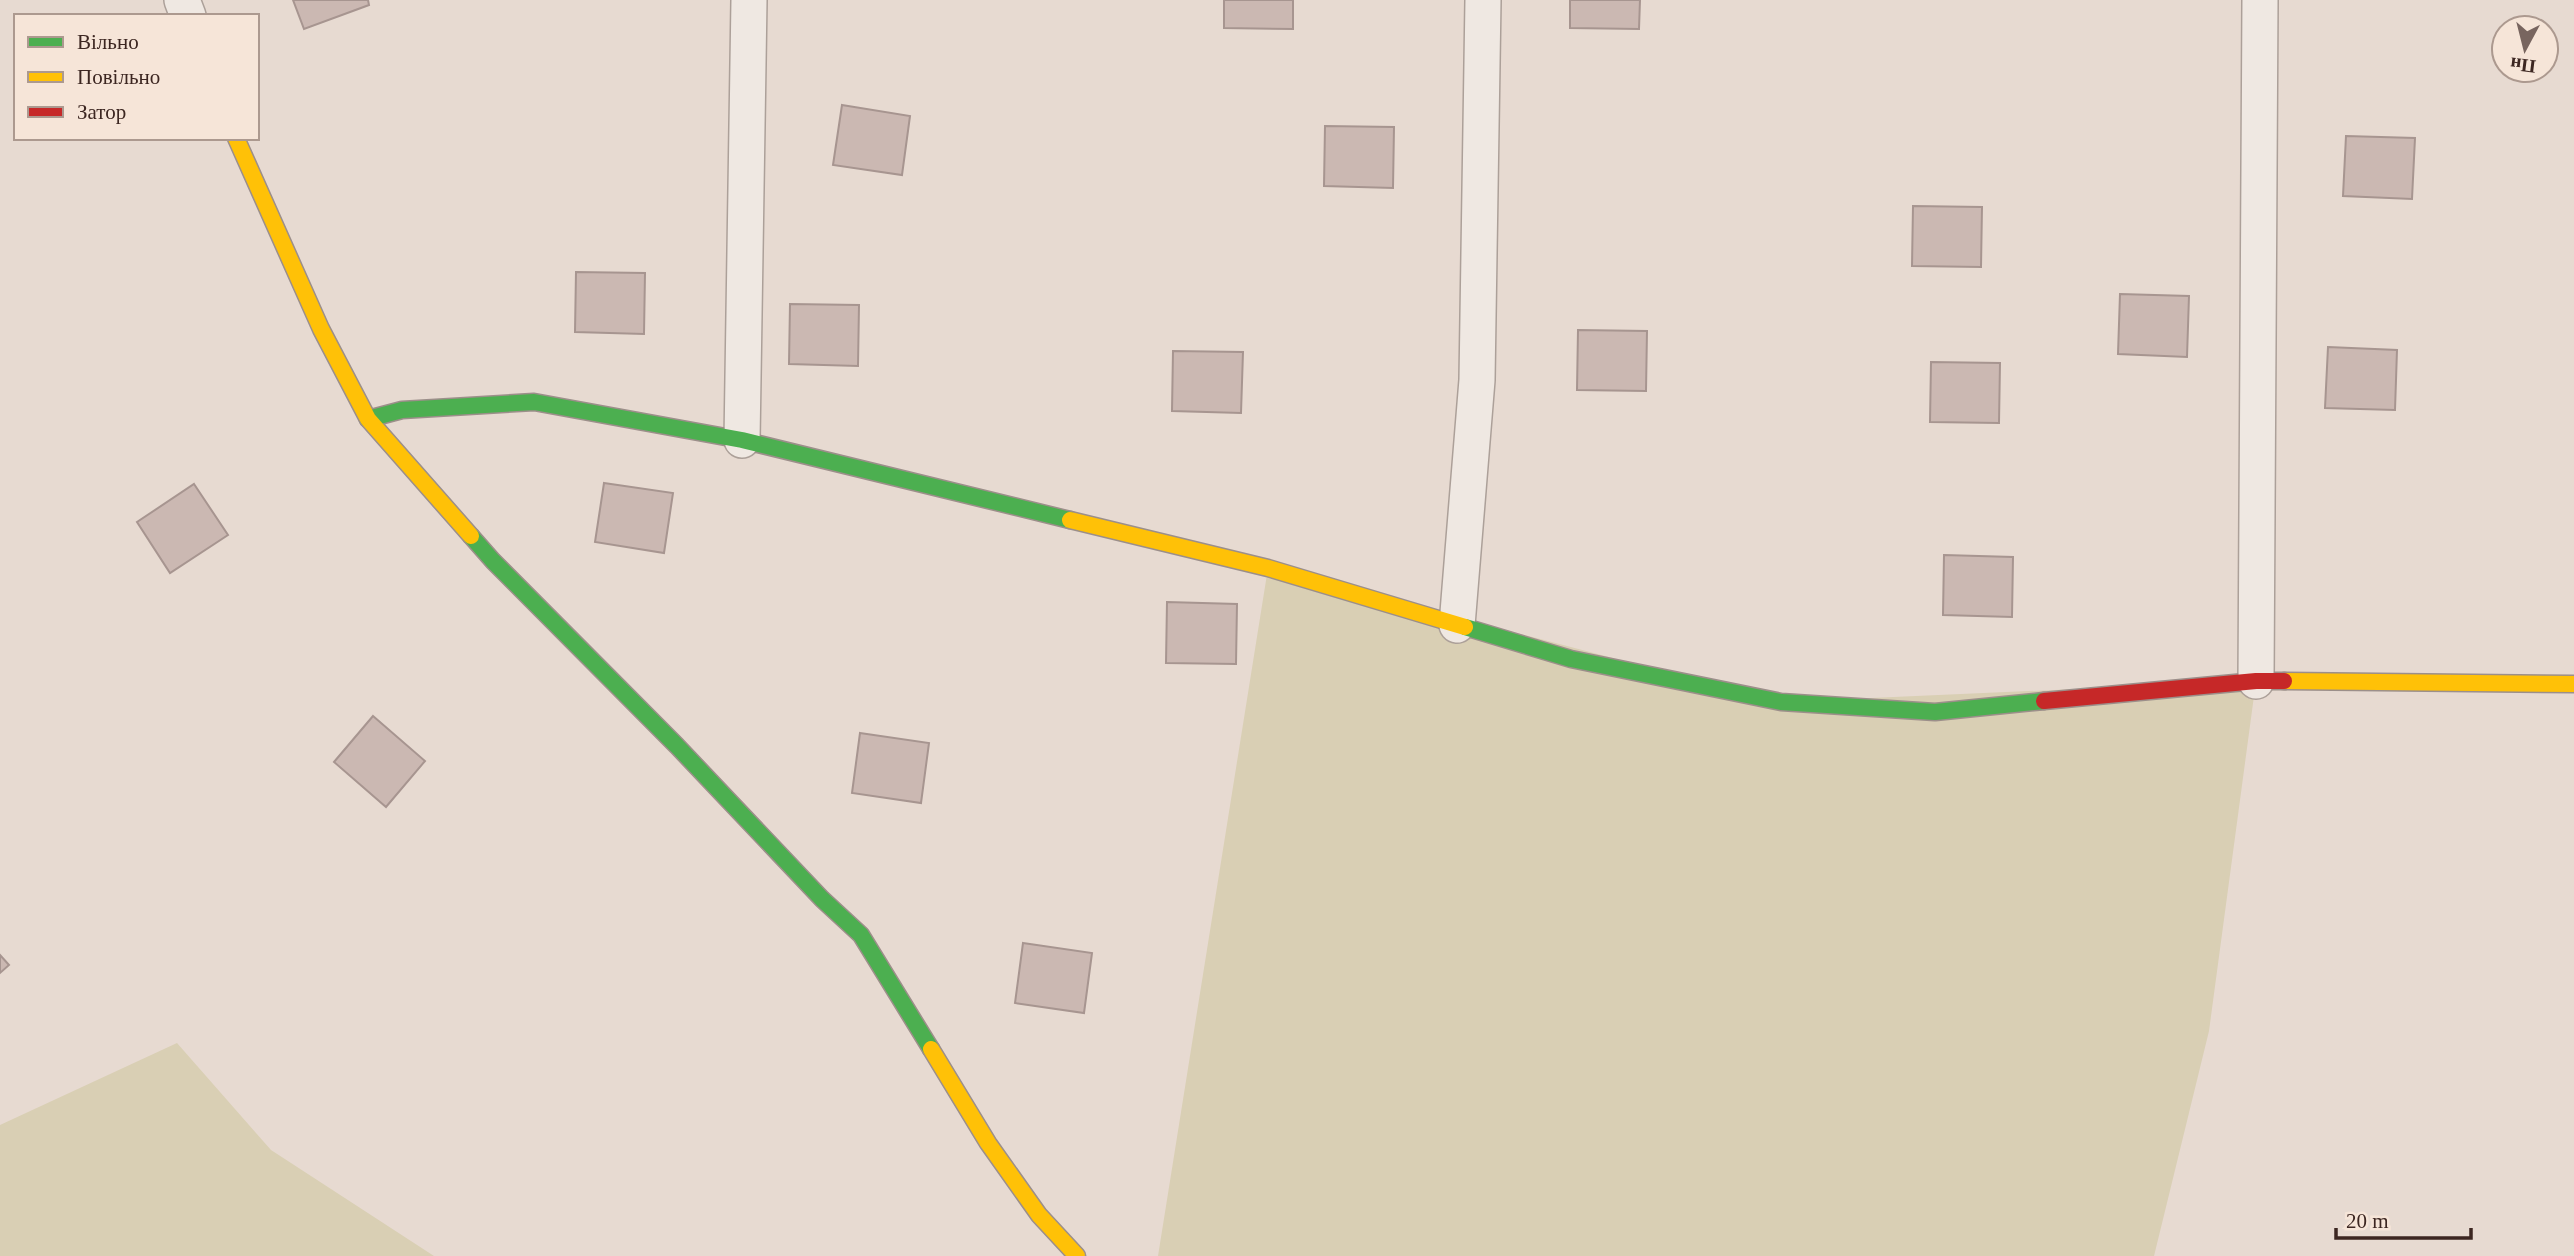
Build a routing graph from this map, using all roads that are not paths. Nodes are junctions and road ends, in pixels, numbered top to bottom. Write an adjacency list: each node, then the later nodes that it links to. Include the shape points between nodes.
1 (749, 0): 6 (street)
2 (1483, 0): 7 (street, via 1477,380)
3 (2260, 0): 8 (street)
4 (237, 140): 5 (street)
5 (368, 419): 6 (street, via 402,410 534,402); 10 (street, via 493,561 861,935 988,1143 1039,1215)
6 (743, 440): 7 (street, via 1268,568)
7 (1458, 625): 8 (street, via 1571,659 1781,702 1935,712)
8 (2256, 681): 9 (street)
9 (2574, 684)
10 (1077, 1256)

